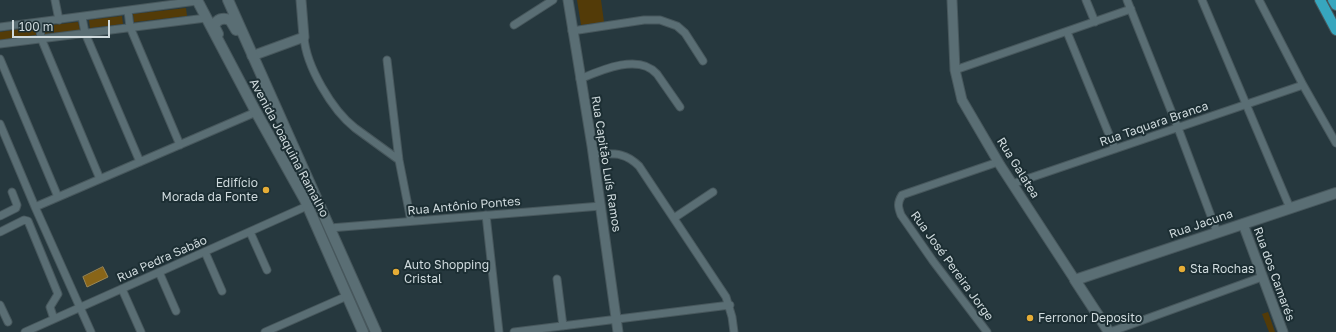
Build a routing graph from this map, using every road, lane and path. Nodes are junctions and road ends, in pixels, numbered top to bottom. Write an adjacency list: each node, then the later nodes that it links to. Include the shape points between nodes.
1 (55, 0): 19 (street)
2 (197, 0): 16 (street); 18 (main road, Avenida Joaquina Ramalho)
3 (228, 0): 33 (main road, Avenida Joaquina Ramalho)
4 (301, 0): 29 (street)
5 (552, 0): 22 (street)
6 (568, 0): 26 (street, Rua Capitão Luís Ramos)
7 (952, 0): 37 (street, Rua Galatea)
8 (1086, 0): 21 (street)
9 (1127, 0): 15 (street)
10 (1202, 0): 40 (street)
11 (1259, 0): 39 (street)
12 (1320, 0): 25 (main road)
13 (1333, 0): 14 (main road)
14 (1336, 5)
15 (1131, 9): 21 (street); 44 (street)
16 (128, 11): 17 (street); 24 (street)
17 (82, 17): 19 (street); 28 (street)
18 (206, 18): 24 (street); 31 (main road, Avenida Joaquina Ramalho)
19 (59, 20): 20 (street)
20 (39, 22): 23 (street); 30 (street)
21 (1095, 22): 27 (street)
22 (514, 25)
23 (0, 27)
24 (130, 27): 28 (street); 46 (street)
25 (1336, 30)
26 (572, 31): 36 (street, via 660,20 677,26 685,33); 38 (street, Rua Capitão Luís Ramos)
27 (1067, 32): 37 (street); 47 (street)
28 (85, 33): 30 (street); 50 (street)
29 (304, 37): 33 (street); 49 (street, via 312,67 348,123)
30 (41, 38): 32 (street); 52 (street)
31 (219, 42): 33 (main road, via 220,37 214,26 219,20 226,19); 42 (main road, Avenida Joaquina Ramalho)
32 (0, 44)
33 (250, 51): 67 (main road, Avenida Joaquina Ramalho)
34 (0, 59): 57 (street)
35 (387, 60): 49 (street)
36 (703, 61)
37 (955, 70): 51 (street, Rua Galatea, via 962,100)
38 (580, 79): 41 (street, via 608,68 646,65 658,74); 48 (street, Rua Capitão Luís Ramos)
39 (1303, 85): 40 (street, Rua Taquara Branca); 45 (street)
40 (1246, 104): 44 (street, Rua Taquara Branca); 61 (street)
41 (680, 107)
42 (256, 112): 46 (street); 58 (main road, Avenida Joaquina Ramalho)
43 (1, 126): 60 (street)
44 (1178, 128): 47 (street, Rua Taquara Branca); 70 (street)
45 (1336, 143)
46 (180, 145): 50 (street)
47 (1115, 149): 53 (street, Rua Taquara Branca)
48 (593, 154): 59 (street, Rua Capitão Luís Ramos); 64 (street, via 618,154 632,159)
49 (399, 160): 65 (street)
50 (140, 162): 52 (street)
51 (998, 162): 53 (street, Rua Galatea); 100 (street, Rua José Pereira Jorge, via 902,196 898,201 901,216)
52 (100, 179): 57 (street)
53 (1012, 184): 76 (street, Rua Galatea)
54 (12, 192): 63 (street, via 16,208)
55 (713, 192): 64 (street)
56 (1335, 196): 61 (main road, Rua Jacuna)
57 (58, 197): 60 (street)
58 (308, 206): 69 (street, Rua Pedra Sabão); 79 (main road, Avenida Joaquina Ramalho)
59 (601, 206): 62 (street, Rua Antônio Pontes); 85 (street, Rua Capitão Luís Ramos)
60 (35, 207): 82 (street)
61 (1290, 208): 66 (main road, Rua Jacuna)
62 (486, 215): 65 (street, Rua Antônio Pontes); 96 (street)
63 (0, 216)
64 (674, 218): 81 (street)
65 (411, 221): 67 (street, Rua Antônio Pontes)
66 (1243, 224): 70 (main road, Rua Jacuna); 74 (street, Rua dos Camarés)
67 (330, 228): 95 (main road, Avenida Joaquina Ramalho)
68 (0, 232): 84 (street, via 28,220 58,294 53,301)
69 (250, 232): 71 (street, Rua Pedra Sabão); 72 (street)
70 (1217, 232): 76 (main road, Rua Jacuna)
71 (205, 252): 73 (street, Rua Pedra Sabão); 78 (street)
72 (267, 270)
73 (159, 272): 77 (street, Rua Pedra Sabão); 83 (street)
74 (1262, 277): 101 (street); 102 (street, Rua dos Camarés)
75 (557, 279): 87 (street)
76 (1075, 280): 101 (main road, Rua Galatea)
77 (122, 288): 82 (street, Rua Pedra Sabão); 92 (street)
78 (222, 291)
79 (347, 296): 89 (street); 94 (main road, Avenida Joaquina Ramalho)
80 (0, 305): 86 (street)
81 (730, 305): 85 (street); 99 (street)
82 (81, 307): 84 (street, Rua Pedra Sabão); 91 (street)
83 (176, 311)
84 (57, 318): 88 (street, Rua Pedra Sabão)
85 (616, 320): 87 (street); 98 (street, Rua Capitão Luís Ramos)
86 (8, 322)
87 (563, 326): 97 (street)
88 (35, 330): 90 (street, Rua Pedra Sabão)
89 (273, 330): 93 (street)
90 (25, 332)
91 (91, 332)
92 (141, 332)
93 (265, 332)
94 (363, 332)
95 (376, 332)
96 (499, 332)
97 (514, 332)
98 (618, 332)
99 (734, 332)
100 (987, 332)
101 (1110, 332)
102 (1283, 332)

